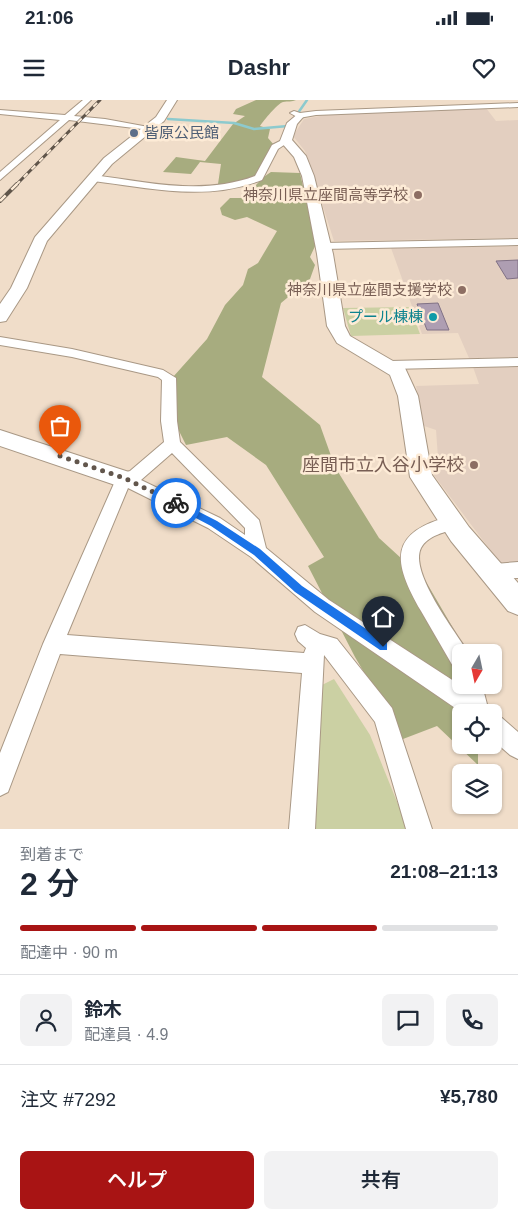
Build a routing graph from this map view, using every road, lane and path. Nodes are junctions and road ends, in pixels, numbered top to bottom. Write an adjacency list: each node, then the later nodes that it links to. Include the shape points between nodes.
1 (86, 100): 9 (street)
2 (172, 100): 10 (street, via 163,116)
3 (389, 100): 6 (street)
4 (489, 103): 5 (street); 6 (street)
5 (518, 105)
6 (386, 110): 8 (street)
7 (0, 112): 9 (street)
8 (297, 115): 11 (street)
9 (64, 118): 10 (street); 12 (street)
10 (150, 128): 13 (street, via 108,161)
11 (286, 141): 13 (street, via 276,147 259,178 235,188 188,190); 15 (street, via 303,161)
12 (0, 177)
13 (93, 178): 16 (street, via 40,240)
14 (518, 242): 15 (street)
15 (323, 246): 20 (street, via 336,326 348,343)
16 (5, 303): 17 (street)
17 (0, 317)
18 (0, 341): 22 (street, via 72,353 163,374 169,378)
19 (518, 362): 20 (street)
20 (390, 365): 24 (street, via 398,372 406,388 418,470)
21 (0, 438): 23 (street)
22 (172, 444): 23 (street, via 136,476); 25 (street, via 253,525)
23 (124, 478): 25 (street, via 214,523); 29 (street)
24 (452, 523): 27 (street); 30 (street, via 421,534 412,546 409,568)
25 (257, 552): 32 (street, via 322,606)
26 (518, 570): 27 (street)
27 (490, 571): 28 (street)
28 (518, 603)
29 (53, 644): 31 (street); 35 (street)
30 (452, 645)
31 (311, 647): 36 (street); 37 (street, via 330,646 384,716)
32 (468, 704)
33 (502, 733): 34 (street)
34 (518, 747)
35 (0, 784)
36 (302, 829)
37 (419, 829)

